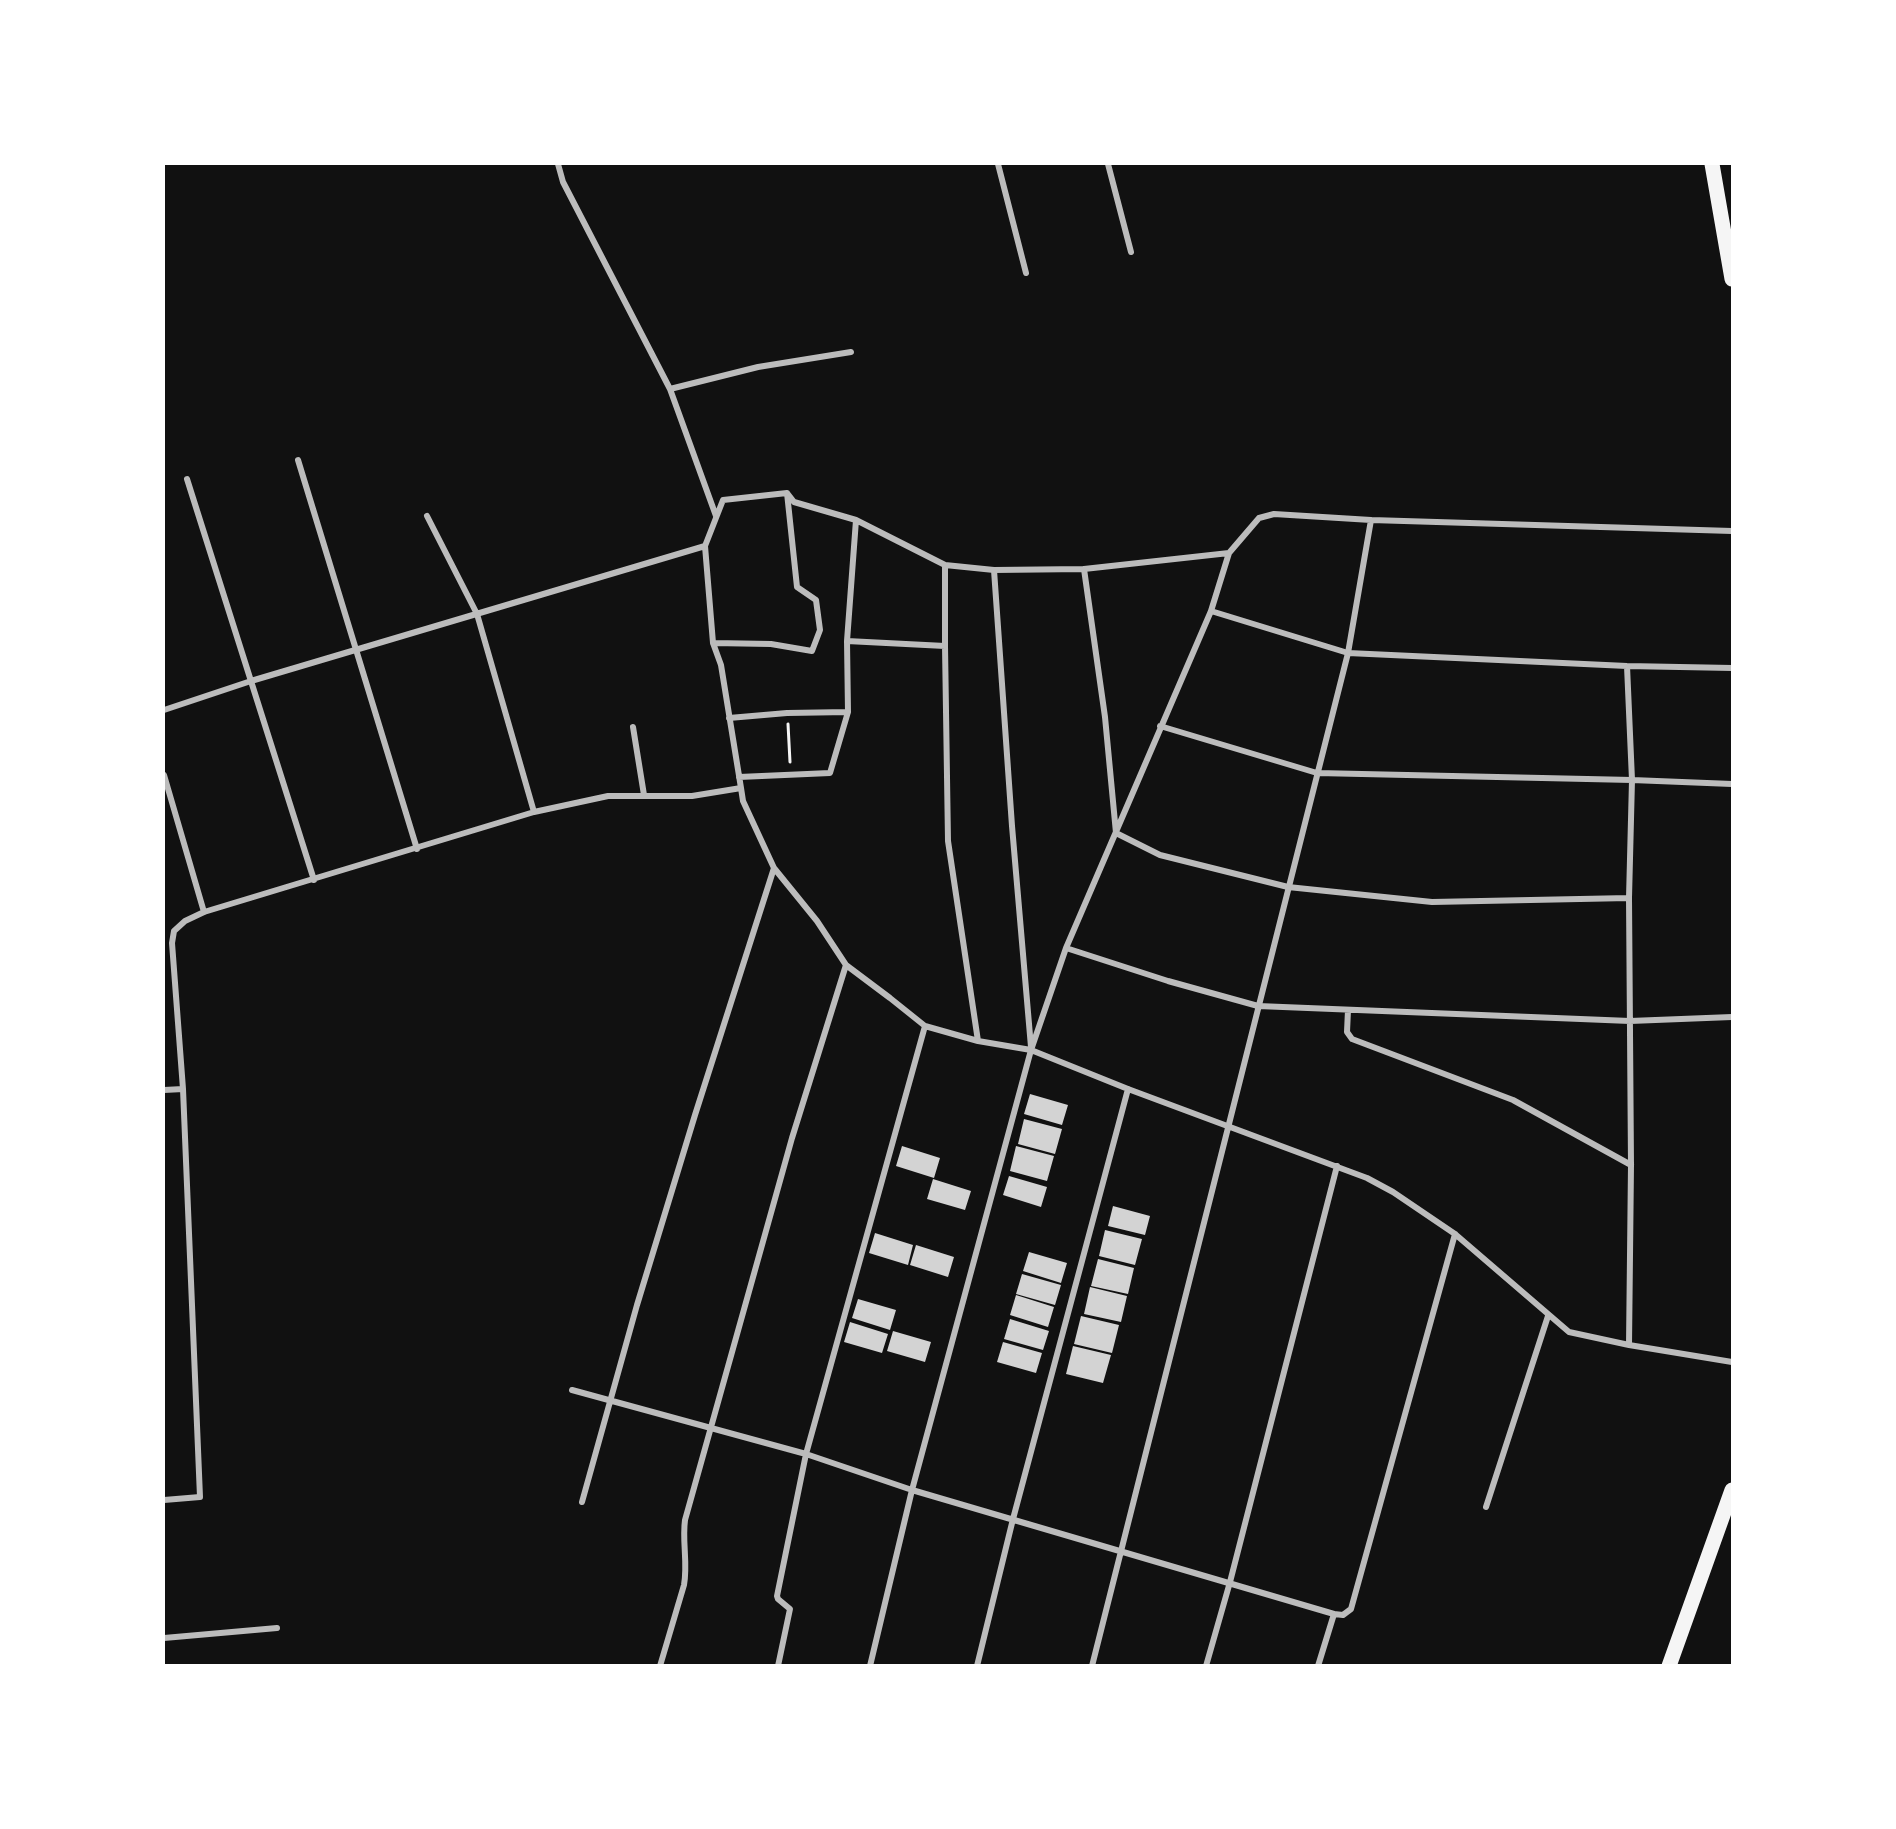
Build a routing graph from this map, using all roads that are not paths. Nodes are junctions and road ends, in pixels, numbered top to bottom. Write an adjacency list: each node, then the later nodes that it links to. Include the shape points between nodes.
1 (558, 164): 9 (street, via 563,182)
2 (998, 164): 6 (street)
3 (1108, 164): 5 (street)
4 (1712, 164): 7 (main road)
5 (1131, 252)
6 (1026, 273)
7 (1732, 279)
8 (851, 352): 9 (street, via 758,367)
9 (670, 389): 14 (street)
10 (298, 460): 28 (street)
11 (187, 479): 32 (street)
12 (786, 493): 14 (street, via 723,500); 15 (street, via 794,502); 26 (street, via 797,587 816,600 820,630 812,651 771,644)
13 (427, 516): 24 (street)
14 (716, 516): 18 (street)
15 (856, 520): 20 (street); 25 (street)
16 (1371, 520): 17 (street); 19 (street, via 1274,514 1258,518); 29 (street)
17 (1732, 531)
18 (705, 546): 24 (street); 26 (street)
19 (1229, 553): 21 (street); 23 (street)
20 (945, 565): 22 (street); 27 (street)
21 (1084, 568): 22 (street); 46 (street)
22 (994, 570): 61 (street)
23 (1211, 611): 29 (street); 36 (street)
24 (477, 614): 28 (street); 45 (street)
25 (847, 641): 27 (street); 34 (street)
26 (713, 643): 35 (street, via 721,665)
27 (945, 646): 60 (street, via 948,841)
28 (357, 650): 32 (street); 47 (street)
29 (1348, 653): 30 (street); 38 (street)
30 (1627, 666): 31 (street); 41 (street)
31 (1732, 668)
32 (251, 681): 33 (street); 49 (street)
33 (164, 710)
34 (848, 712): 35 (street); 40 (street, via 830,773)
35 (729, 718): 40 (street)
36 (1160, 726): 38 (street); 46 (street)
37 (633, 727): 44 (street)
38 (1317, 773): 41 (street); 50 (street)
39 (164, 775): 52 (street)
40 (739, 777): 43 (street)
41 (1632, 780): 42 (street); 51 (street)
42 (1732, 784)
43 (741, 788): 44 (street, via 692,796); 48 (street, via 743,801)
44 (644, 795): 45 (street, via 608,796)
45 (534, 812): 47 (street)
46 (1116, 833): 50 (street, via 1160,855); 53 (street)
47 (417, 849): 49 (street)
48 (774, 868): 54 (street); 73 (street, via 694,1115)
49 (314, 880): 52 (street)
50 (1288, 887): 51 (street, via 1432,902); 55 (street)
51 (1629, 898): 58 (street)
52 (204, 912): 62 (street, via 174,931 172,943)
53 (1066, 948): 55 (street); 61 (street)
54 (846, 965): 59 (street); 74 (street, via 792,1138)
55 (1258, 1006): 56 (street); 65 (street)
56 (1348, 1010): 58 (street); 66 (street, via 1347,1032 1352,1039 1513,1100)
57 (1732, 1017): 58 (street)
58 (1629, 1021): 66 (street)
59 (925, 1026): 60 (street); 75 (street)
60 (978, 1041): 61 (street)
61 (1031, 1050): 63 (street); 76 (street)
62 (183, 1089): 64 (street); 78 (street, via 200,1497)
63 (1128, 1089): 65 (street); 81 (street)
64 (164, 1090)
65 (1228, 1127): 67 (street); 82 (street)
66 (1631, 1165): 70 (street)
67 (1337, 1166): 68 (street, via 1393,1192); 83 (street)
68 (1455, 1234): 69 (street); 84 (street, via 1351,1609 1343,1615)
69 (1548, 1316): 70 (street, via 1569,1332); 80 (street)
70 (1629, 1345): 71 (street)
71 (1732, 1362)
72 (572, 1389): 73 (street)
73 (612, 1400): 74 (street); 79 (street)
74 (711, 1427): 75 (street); 87 (street, via 685,1520 684,1585)
75 (806, 1454): 76 (street); 88 (street, via 777,1596 790,1609)
76 (912, 1490): 81 (street); 89 (street)
77 (1732, 1490): 94 (main road)
78 (164, 1500)
79 (582, 1502)
80 (1486, 1507)
81 (1013, 1519): 82 (street); 90 (street)
82 (1121, 1550): 83 (street); 91 (street)
83 (1230, 1582): 84 (street); 92 (street)
84 (1334, 1614): 93 (street)
85 (277, 1628): 86 (street)
86 (164, 1638)
87 (660, 1665)
88 (778, 1665)
89 (870, 1665)
90 (977, 1665)
91 (1092, 1665)
92 (1206, 1665)
93 (1318, 1665)
94 (1669, 1665)

